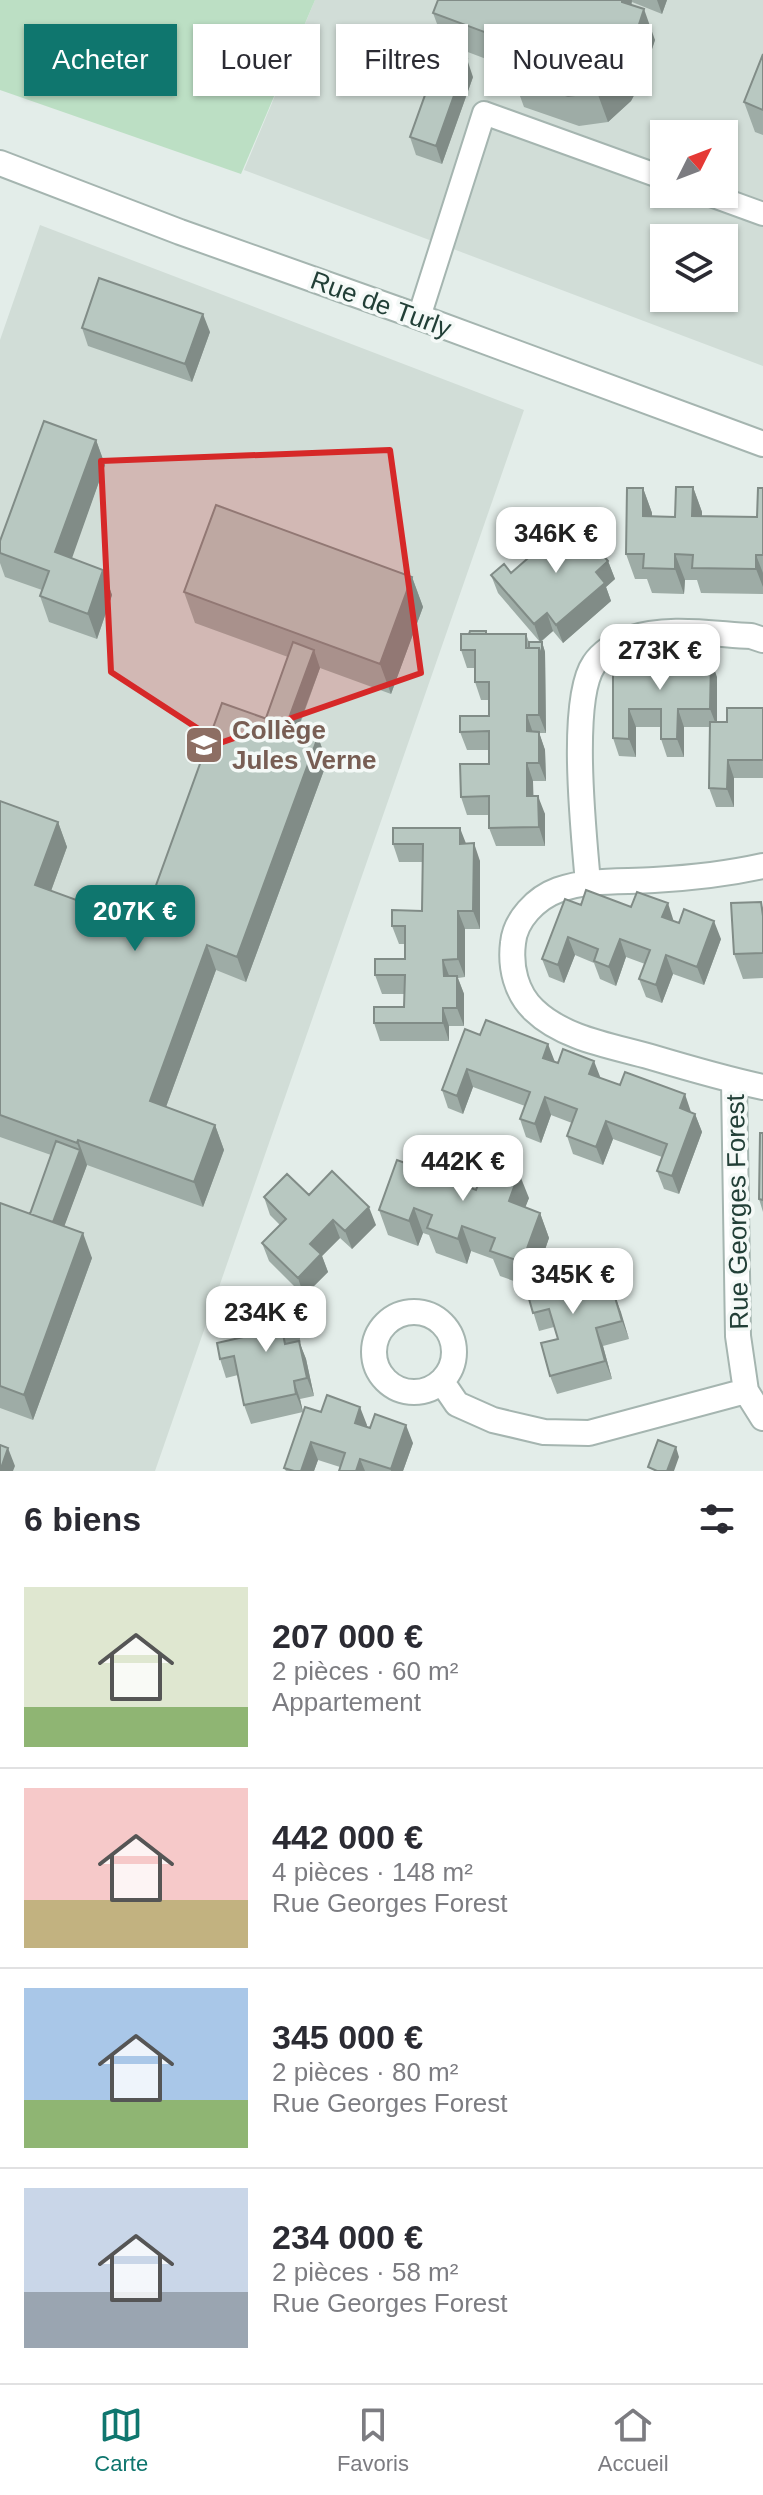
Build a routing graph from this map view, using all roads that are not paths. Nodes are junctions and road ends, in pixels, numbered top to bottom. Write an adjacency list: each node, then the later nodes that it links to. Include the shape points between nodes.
1 (0, 163): 5 (street, Rue de Turly)
2 (650, 173): 5 (lane, via 484,113)
3 (738, 205): 4 (lane)
4 (763, 214)
5 (419, 317): 6 (street, Rue de Turly)
6 (763, 444)
7 (763, 640): 9 (street, via 647,634 618,645 594,663 582,696 581,811)
8 (763, 866): 9 (street, via 712,875)
9 (588, 883): 10 (street, via 539,900 514,935 513,970 532,1009 571,1033)
10 (734, 1081): 11 (street); 13 (street, Rue Georges Forest, via 738,1336)
11 (763, 1087)
12 (442, 1382): 13 (street, via 457,1404 493,1420 544,1432 589,1433)
13 (746, 1391): 14 (street, Rue Georges Forest)
14 (763, 1418)

